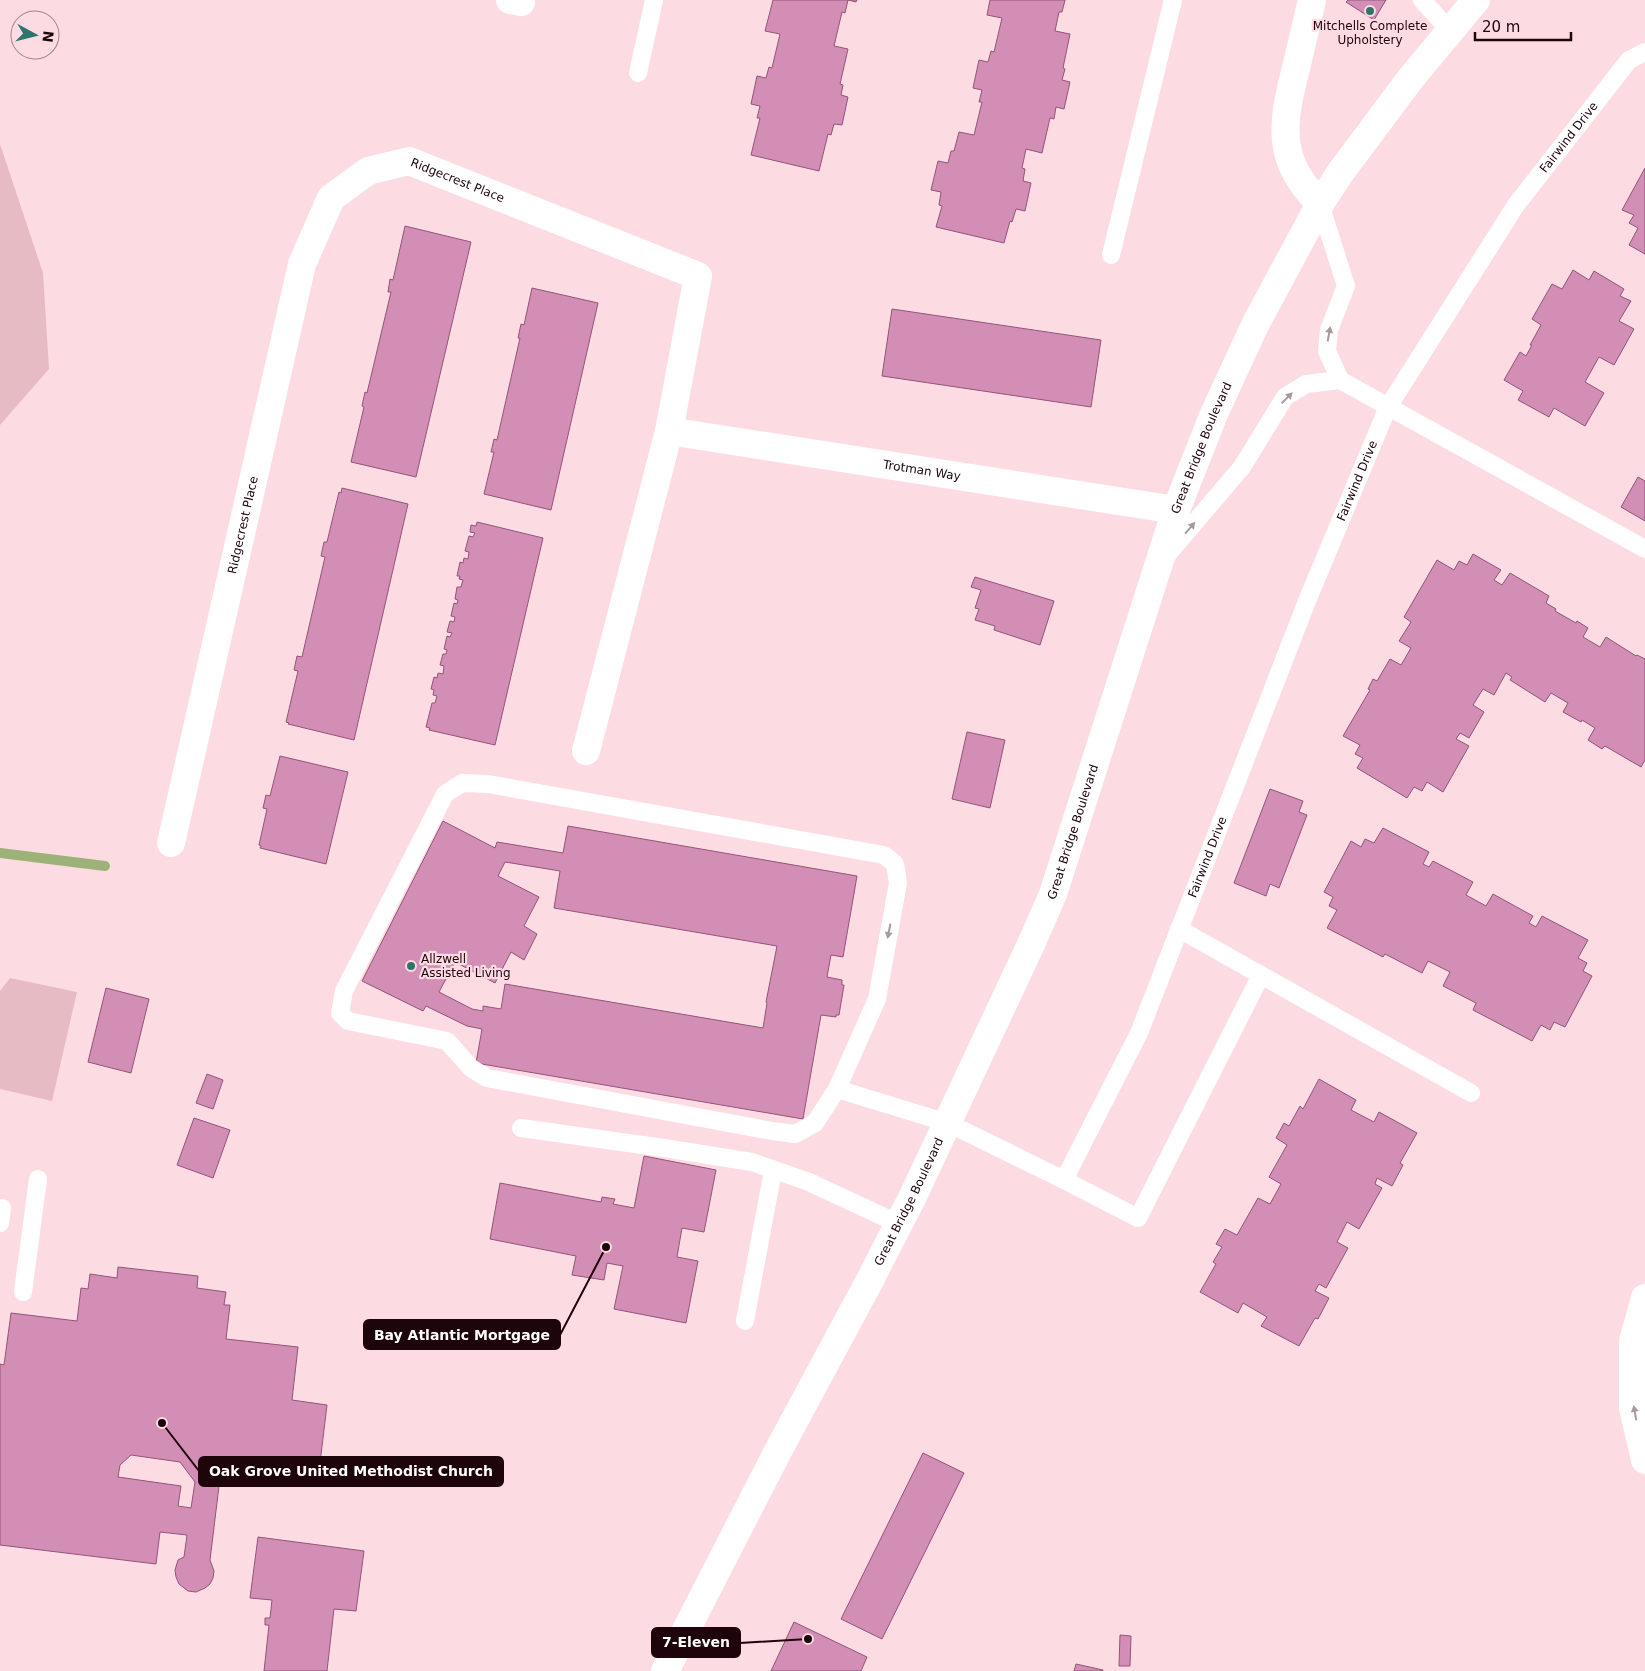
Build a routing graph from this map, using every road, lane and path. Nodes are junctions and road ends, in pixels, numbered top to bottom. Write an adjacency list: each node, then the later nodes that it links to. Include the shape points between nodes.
1 (510, 0): 2 (main road)
2 (522, 0)
3 (654, 0): 10 (lane)
4 (1173, 0): 12 (lane)
5 (1312, 0): 11 (main road, via 1285,124 1291,161 1302,184)
6 (1422, 0): 8 (lane)
7 (1476, 0): 8 (main road, Great Bridge Boulevard)
8 (1450, 31): 11 (main road, Great Bridge Boulevard, via 1411,78)
9 (1645, 52): 14 (lane, Fairwind Drive, via 1629,60 1516,205)
10 (638, 73)
11 (1320, 204): 13 (lane, one-way to 11, via 1327,350 1329,330 1346,286); 16 (main road, Great Bridge Boulevard, via 1255,325 1213,416)
12 (1111, 255)
13 (1340, 380): 14 (lane); 18 (lane, one-way to 13, via 1242,468 1286,397 1306,384)
14 (1388, 407): 17 (lane); 21 (lane, Fairwind Drive, via 1307,601)
15 (669, 430): 16 (main road, Trotman Way); 19 (main road, Ridgecrest Place); 20 (main road, Ridgecrest Place, via 698,276 409,161 368,171 331,198 302,264)
16 (1176, 510): 18 (main road, Great Bridge Boulevard)
17 (1645, 549)
18 (1158, 565): 25 (main road, Great Bridge Boulevard, via 1053,894)
19 (586, 750)
20 (170, 843)
21 (1179, 929): 22 (lane); 29 (lane, Fairwind Drive, via 1139,1033)
22 (1261, 975): 24 (lane); 29 (lane, via 1138,1218)
23 (837, 1089): 23 (lane, one-way to 23, via 815,1123 796,1134 772,1131 487,1078 471,1068 447,1041 348,1021 340,1012 344,991 445,794 462,784 488,784 884,855 895,864 898,883 877,1000); 25 (lane)
24 (1471, 1093)
25 (948, 1123): 29 (lane); 30 (main road, Great Bridge Boulevard)
26 (520, 1128): 27 (lane, via 752,1162)
27 (773, 1170): 30 (lane, via 809,1182); 33 (lane)
28 (38, 1179): 31 (lane)
29 (1064, 1180)
30 (899, 1224): 35 (main road, Great Bridge Boulevard)
31 (23, 1292)
32 (1645, 1298): 34 (main road, one-way to 32, via 1633,1408 1633,1341)
33 (745, 1321)
34 (1645, 1460)
35 (664, 1671)

